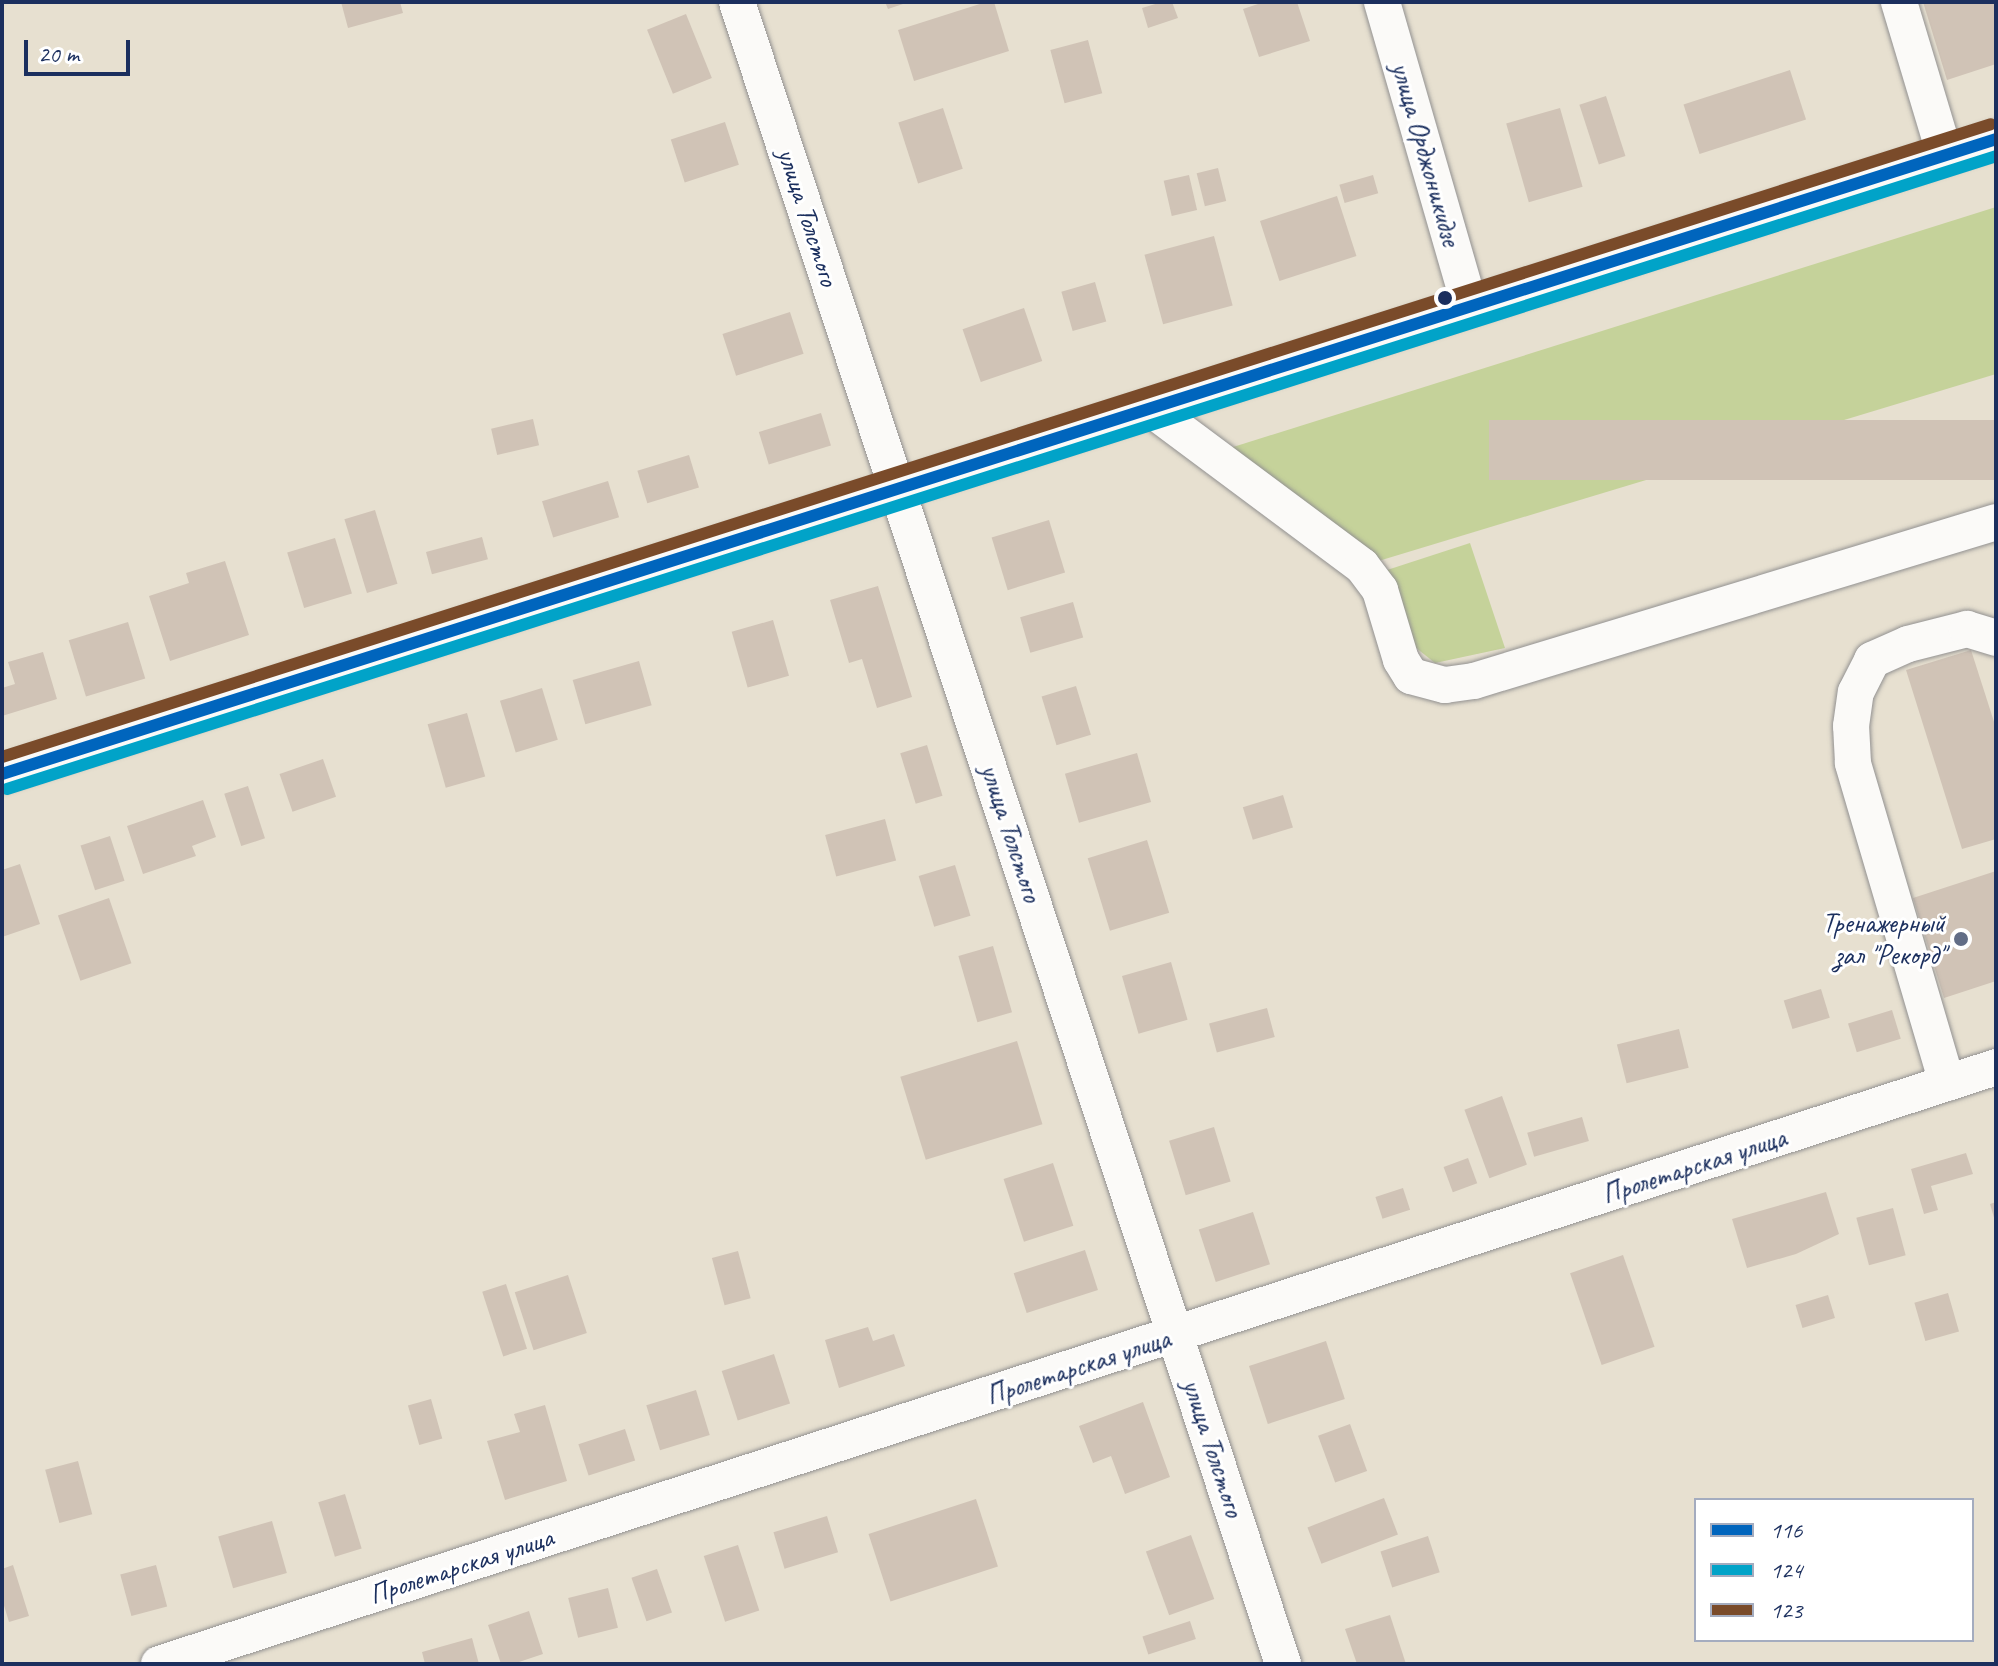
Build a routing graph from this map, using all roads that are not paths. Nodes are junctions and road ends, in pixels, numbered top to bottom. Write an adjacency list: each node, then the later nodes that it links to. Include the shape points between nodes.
1 (737, 2): 8 (street, улица Толстого)
2 (1382, 2): 6 (street, улица Орджоникидзе)
3 (1899, 2): 5 (street)
4 (1996, 139): 5 (street)
5 (1945, 155): 6 (street)
6 (1470, 306): 7 (street)
7 (1150, 408): 8 (street); 9 (street, via 1362,566 1380,590 1411,676 1445,685 1474,681)
8 (897, 488): 11 (street); 14 (street, улица Толстого)
9 (1996, 522)
10 (1996, 638): 13 (street, via 1967,629 1872,660 1856,692 1851,726 1853,763)
11 (2, 774)
12 (1996, 1067): 13 (street, Пролетарская улица)
13 (1947, 1083): 14 (street, Пролетарская улица)
14 (1176, 1335): 15 (street, Пролетарская улица); 16 (street, улица Толстого)
15 (159, 1664)
16 (1283, 1664)

